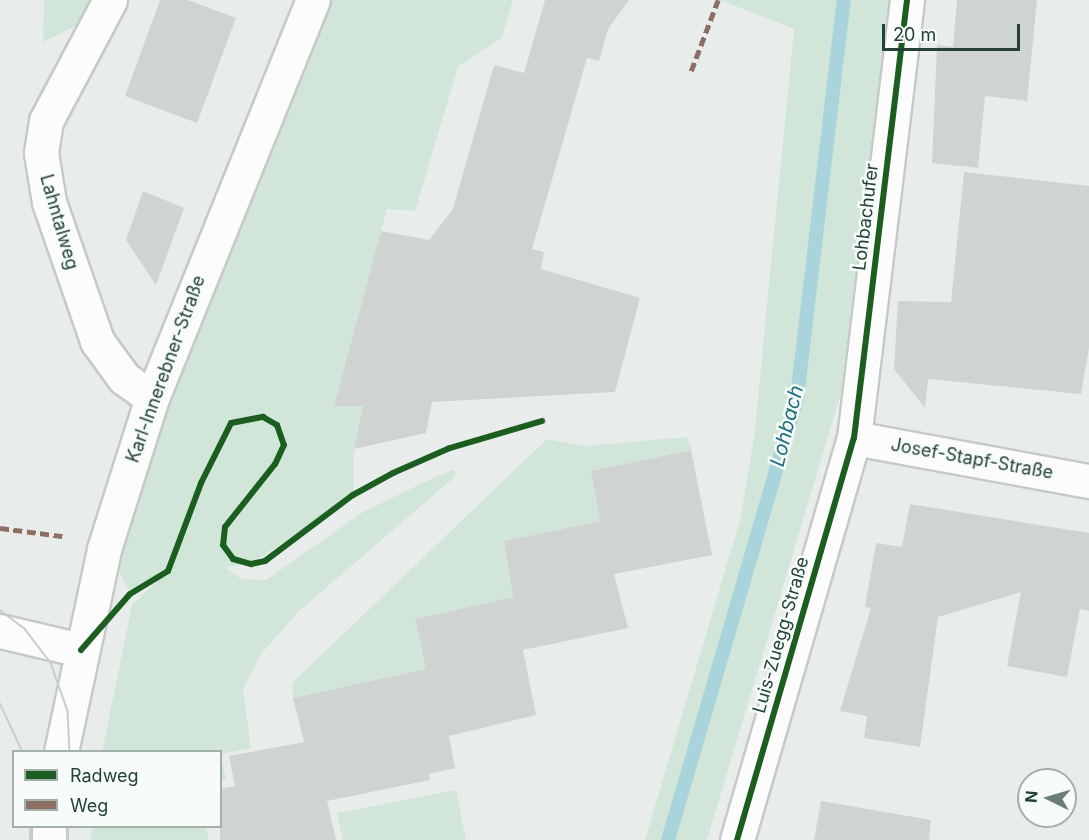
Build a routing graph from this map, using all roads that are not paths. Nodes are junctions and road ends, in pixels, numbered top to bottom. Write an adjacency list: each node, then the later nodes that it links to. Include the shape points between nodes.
1 (110, 0): 4 (street, Lahntalweg, via 46,121 40,153 49,202 97,341 124,378)
2 (313, 0): 4 (street, Karl-Innerebner-Straße)
3 (907, 0): 5 (street, Lohbachufer)
4 (152, 398): 8 (street, Karl-Innerebner-Straße, via 104,549)
5 (854, 438): 6 (street, Josef-Stapf-Straße); 10 (street, Luis-Zuegg-Straße)
6 (1089, 481)
7 (0, 631): 8 (street)
8 (81, 650): 9 (street, Karl-Innerebner-Straße)
9 (61, 750)
10 (737, 840)

